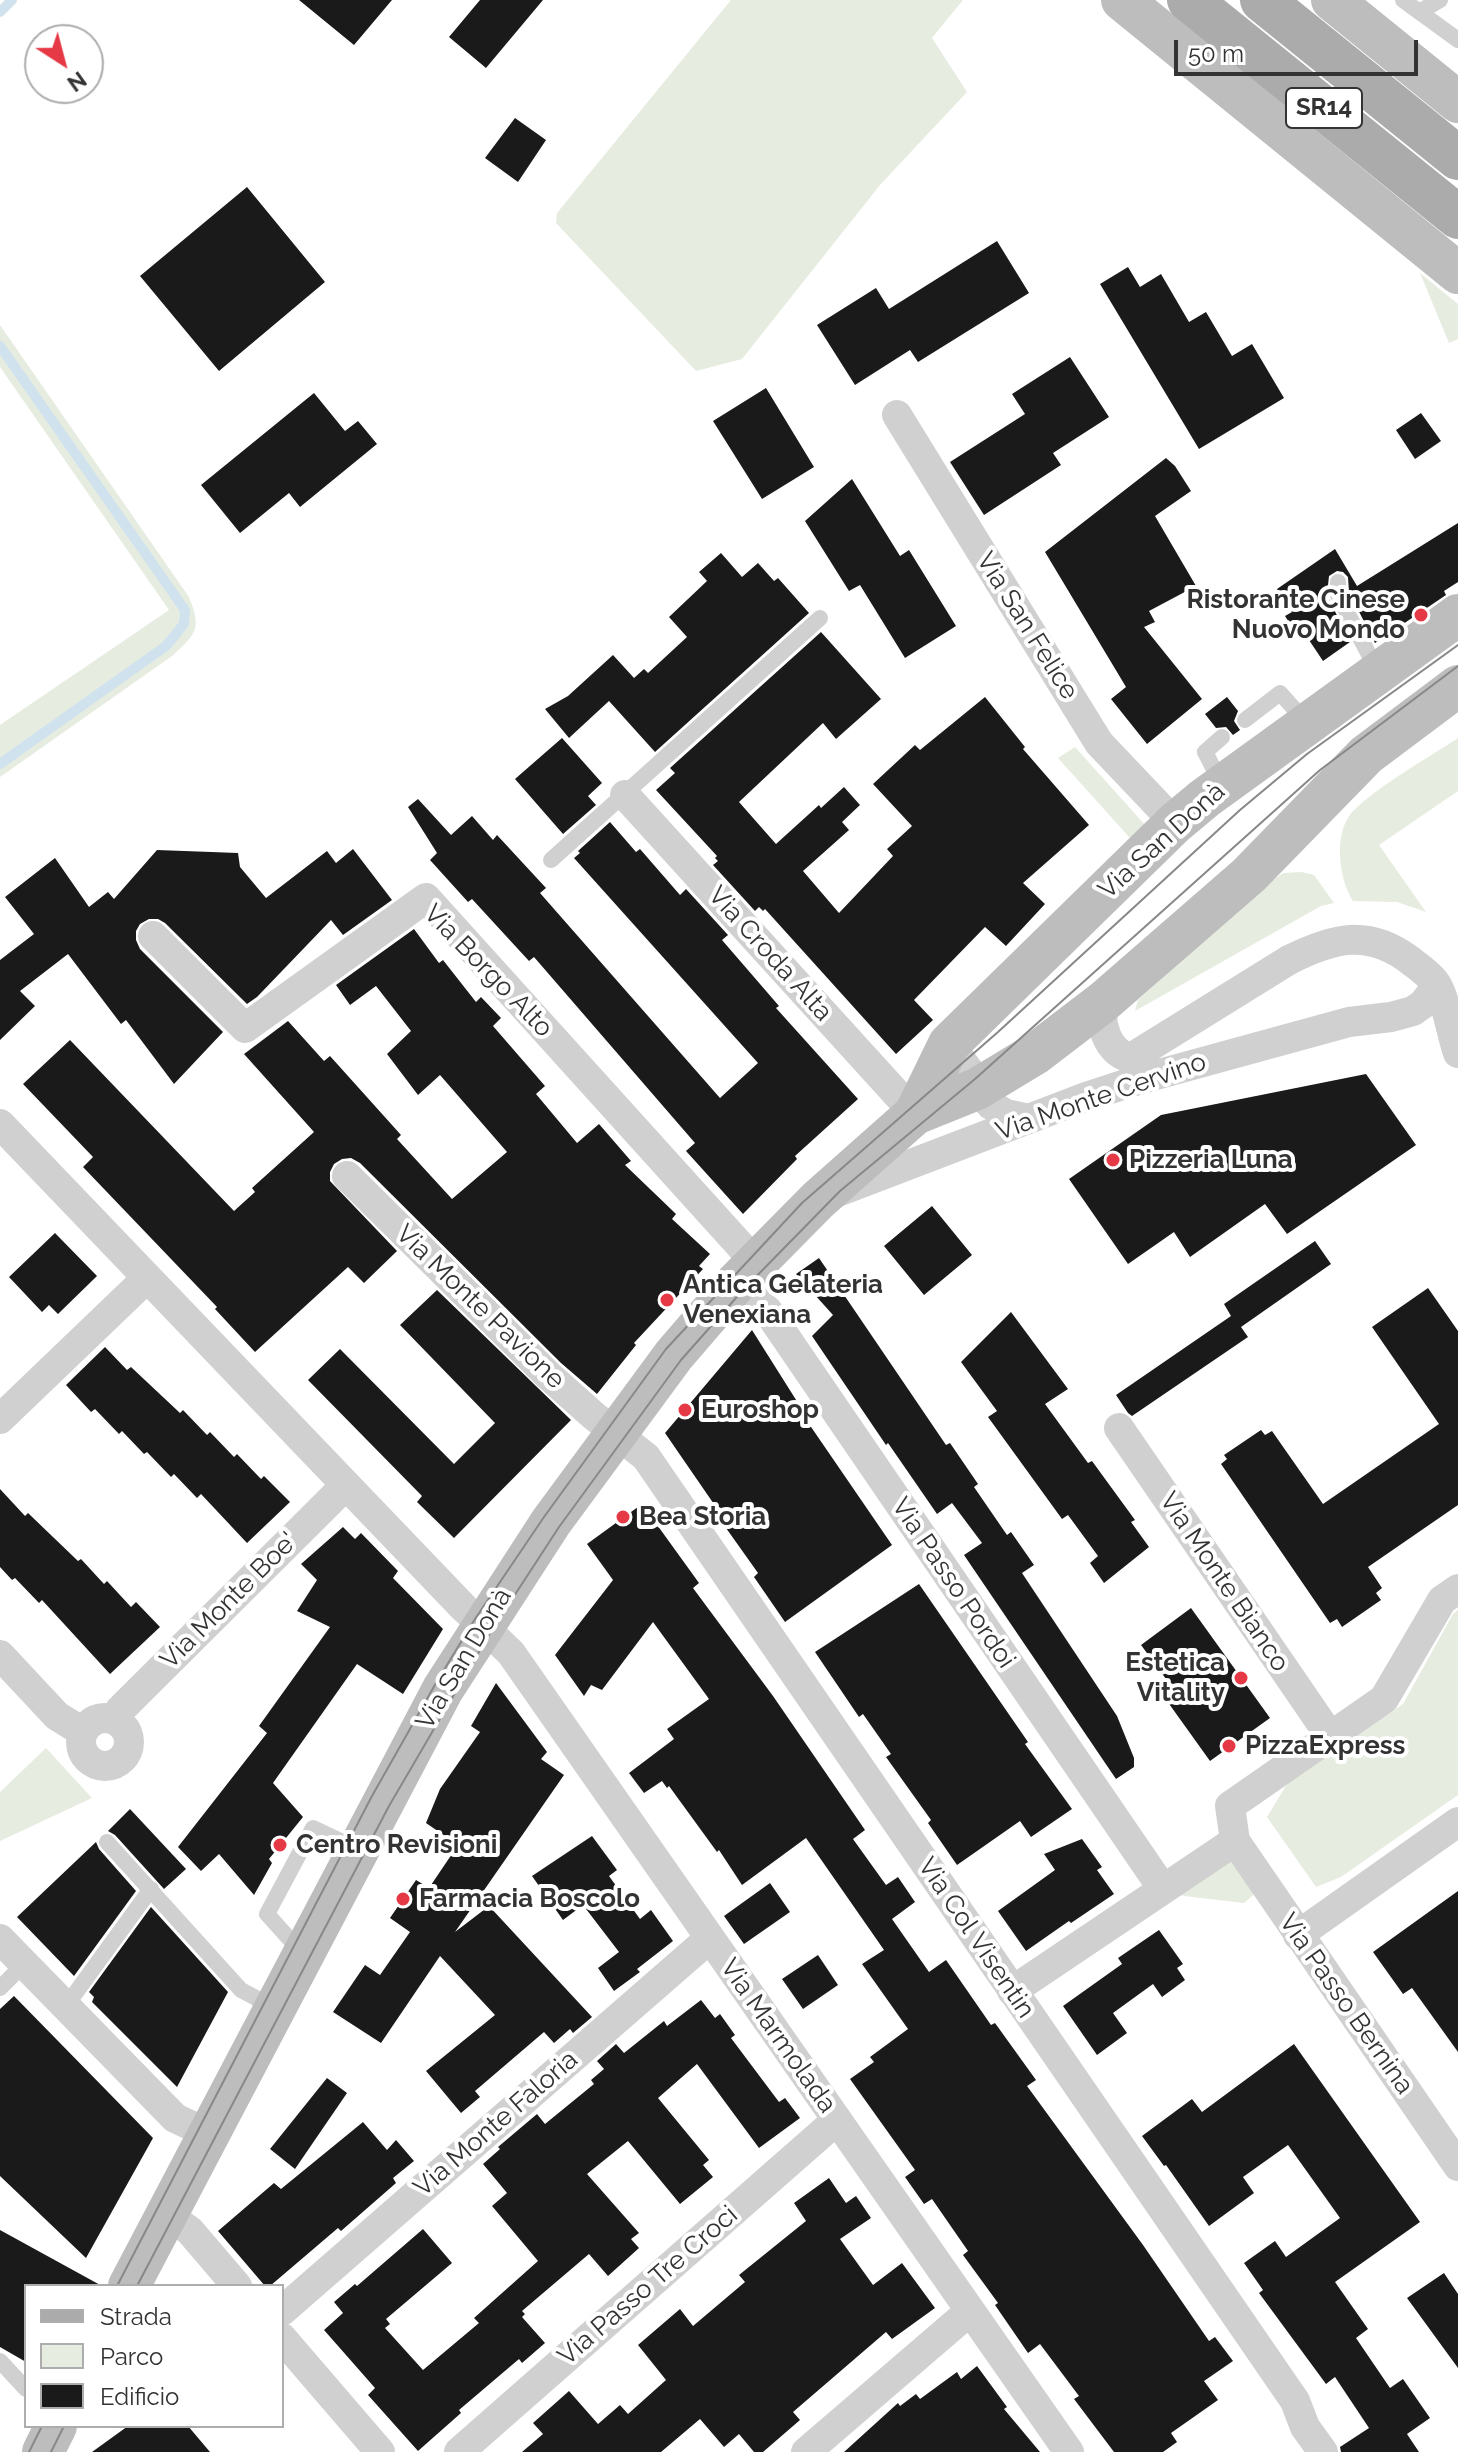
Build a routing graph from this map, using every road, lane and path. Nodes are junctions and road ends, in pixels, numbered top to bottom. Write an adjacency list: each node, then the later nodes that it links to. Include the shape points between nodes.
1 (1122, 0): 12 (main road)
2 (1189, 0): 11 (main road, SR14)
3 (1262, 0): 10 (main road, SR14)
4 (1332, 0): 9 (main road)
5 (1403, 0): 7 (lane)
6 (1440, 0): 7 (lane)
7 (1419, 12): 8 (lane)
8 (1458, 40)
9 (1458, 102)
10 (1458, 158)
11 (1458, 217)
12 (1458, 273)
13 (897, 415): 24 (street, Via San Felice, via 1099,743)
14 (1338, 582): 17 (lane, via 1338,595)
15 (1458, 615): 17 (main road, Via San Donà)
16 (820, 618): 23 (lane)
17 (1378, 671): 20 (main road, Via San Donà)
18 (1458, 686): 28 (main road, Via San Donà, via 1366,755 1249,875)
19 (1245, 720): 20 (lane, via 1280,693)
20 (1307, 723): 22 (main road, Via San Donà)
21 (1222, 737): 22 (lane, via 1205,752)
22 (1223, 785): 24 (main road, Via San Donà)
23 (625, 795): 25 (lane); 33 (street, Via Croda Alta)
24 (1175, 823): 30 (main road, Via San Donà)
25 (551, 860)
26 (153, 936): 38 (street, Via Borgo Alto, via 245,1028 426,898)
27 (1437, 986): 28 (street, Via Monte Cervino, via 1395,949 1372,941 1332,941 1289,960 1131,1058 1117,1052 1106,1034); 29 (street, Via Monte Cervino, via 1413,1011); 31 (street, Via Monte Cervino)
28 (1103, 1002): 32 (main road, Via San Donà, via 1035,1054)
29 (1391, 1017): 31 (street, Via Monte Cervino, via 1413,1022); 34 (street, Via Monte Cervino, via 1349,1022 1156,1075)
30 (949, 1044): 32 (street); 33 (main road, Via San Donà)
31 (1458, 1054)
32 (977, 1089): 33 (main road, Via San Donà); 34 (street, via 998,1111)
33 (915, 1114): 37 (main road, Via San Donà)
34 (1028, 1119): 37 (street, Via Monte Cervino)
35 (0, 1124): 39 (street)
36 (347, 1176): 42 (street, Via Monte Pavione, via 549,1376)
37 (818, 1200): 38 (main road, Via San Donà)
38 (746, 1273): 42 (main road, Via San Donà, via 674,1355); 54 (street, Via Passo Pordoi)
39 (147, 1278): 40 (street); 43 (street)
40 (0, 1419)
41 (1119, 1428): 49 (street, Via Monte Bianco)
42 (616, 1433): 45 (main road, Via San Donà); 60 (street, Via Col Visentin, via 646,1457)
43 (346, 1485): 45 (street); 47 (street, Via Monte Boe')
44 (1458, 1589): 49 (street, via 1442,1600 1384,1699)
45 (482, 1625): 56 (street, Via Marmolada, via 511,1653); 62 (main road, Via San Donà)
46 (0, 1655): 48 (street, via 57,1716)
47 (115, 1719): 48 (street, Via Monte Boe', via 96,1719); 48 (street, via 130,1742 123,1759 114,1764 105,1767 87,1759)
48 (83, 1732)
49 (1330, 1736): 51 (street, via 1230,1806)
50 (1458, 1822): 55 (street)
51 (1235, 1841): 54 (street); 55 (street, Via Passo Bernina)
52 (107, 1842): 53 (lane)
53 (151, 1889): 61 (lane); 62 (lane, via 241,1990)
54 (1163, 1889): 60 (street)
55 (1298, 1935): 65 (street, Via Passo Bernina)
56 (710, 1938): 63 (street, Via Marmolada); 69 (street, Via Monte Faloria)
57 (0, 1939): 58 (street)
58 (24, 1964): 59 (lane); 61 (street)
59 (0, 1988)
60 (1012, 1991): 80 (street, Via Col Visentin, via 1295,2401)
61 (66, 2006): 64 (street, via 175,2118)
62 (275, 2007): 64 (main road, Via San Donà)
63 (837, 2120): 70 (street, Via Marmolada); 77 (street, Via Passo Tre Croci)
64 (209, 2134): 66 (main road, Via San Donà)
65 (1458, 2166)
66 (167, 2214): 67 (main road, Via San Donà); 68 (street, via 190,2231)
67 (130, 2284)
68 (235, 2284)
69 (284, 2309)
70 (970, 2311): 78 (street); 79 (street, Via Marmolada)
71 (284, 2340): 76 (street)
72 (0, 2361): 73 (lane)
73 (24, 2387)
74 (55, 2428): 75 (main road)
75 (43, 2452)
76 (380, 2452)
77 (459, 2452)
78 (806, 2452)
79 (1069, 2452)
80 (1323, 2452)

